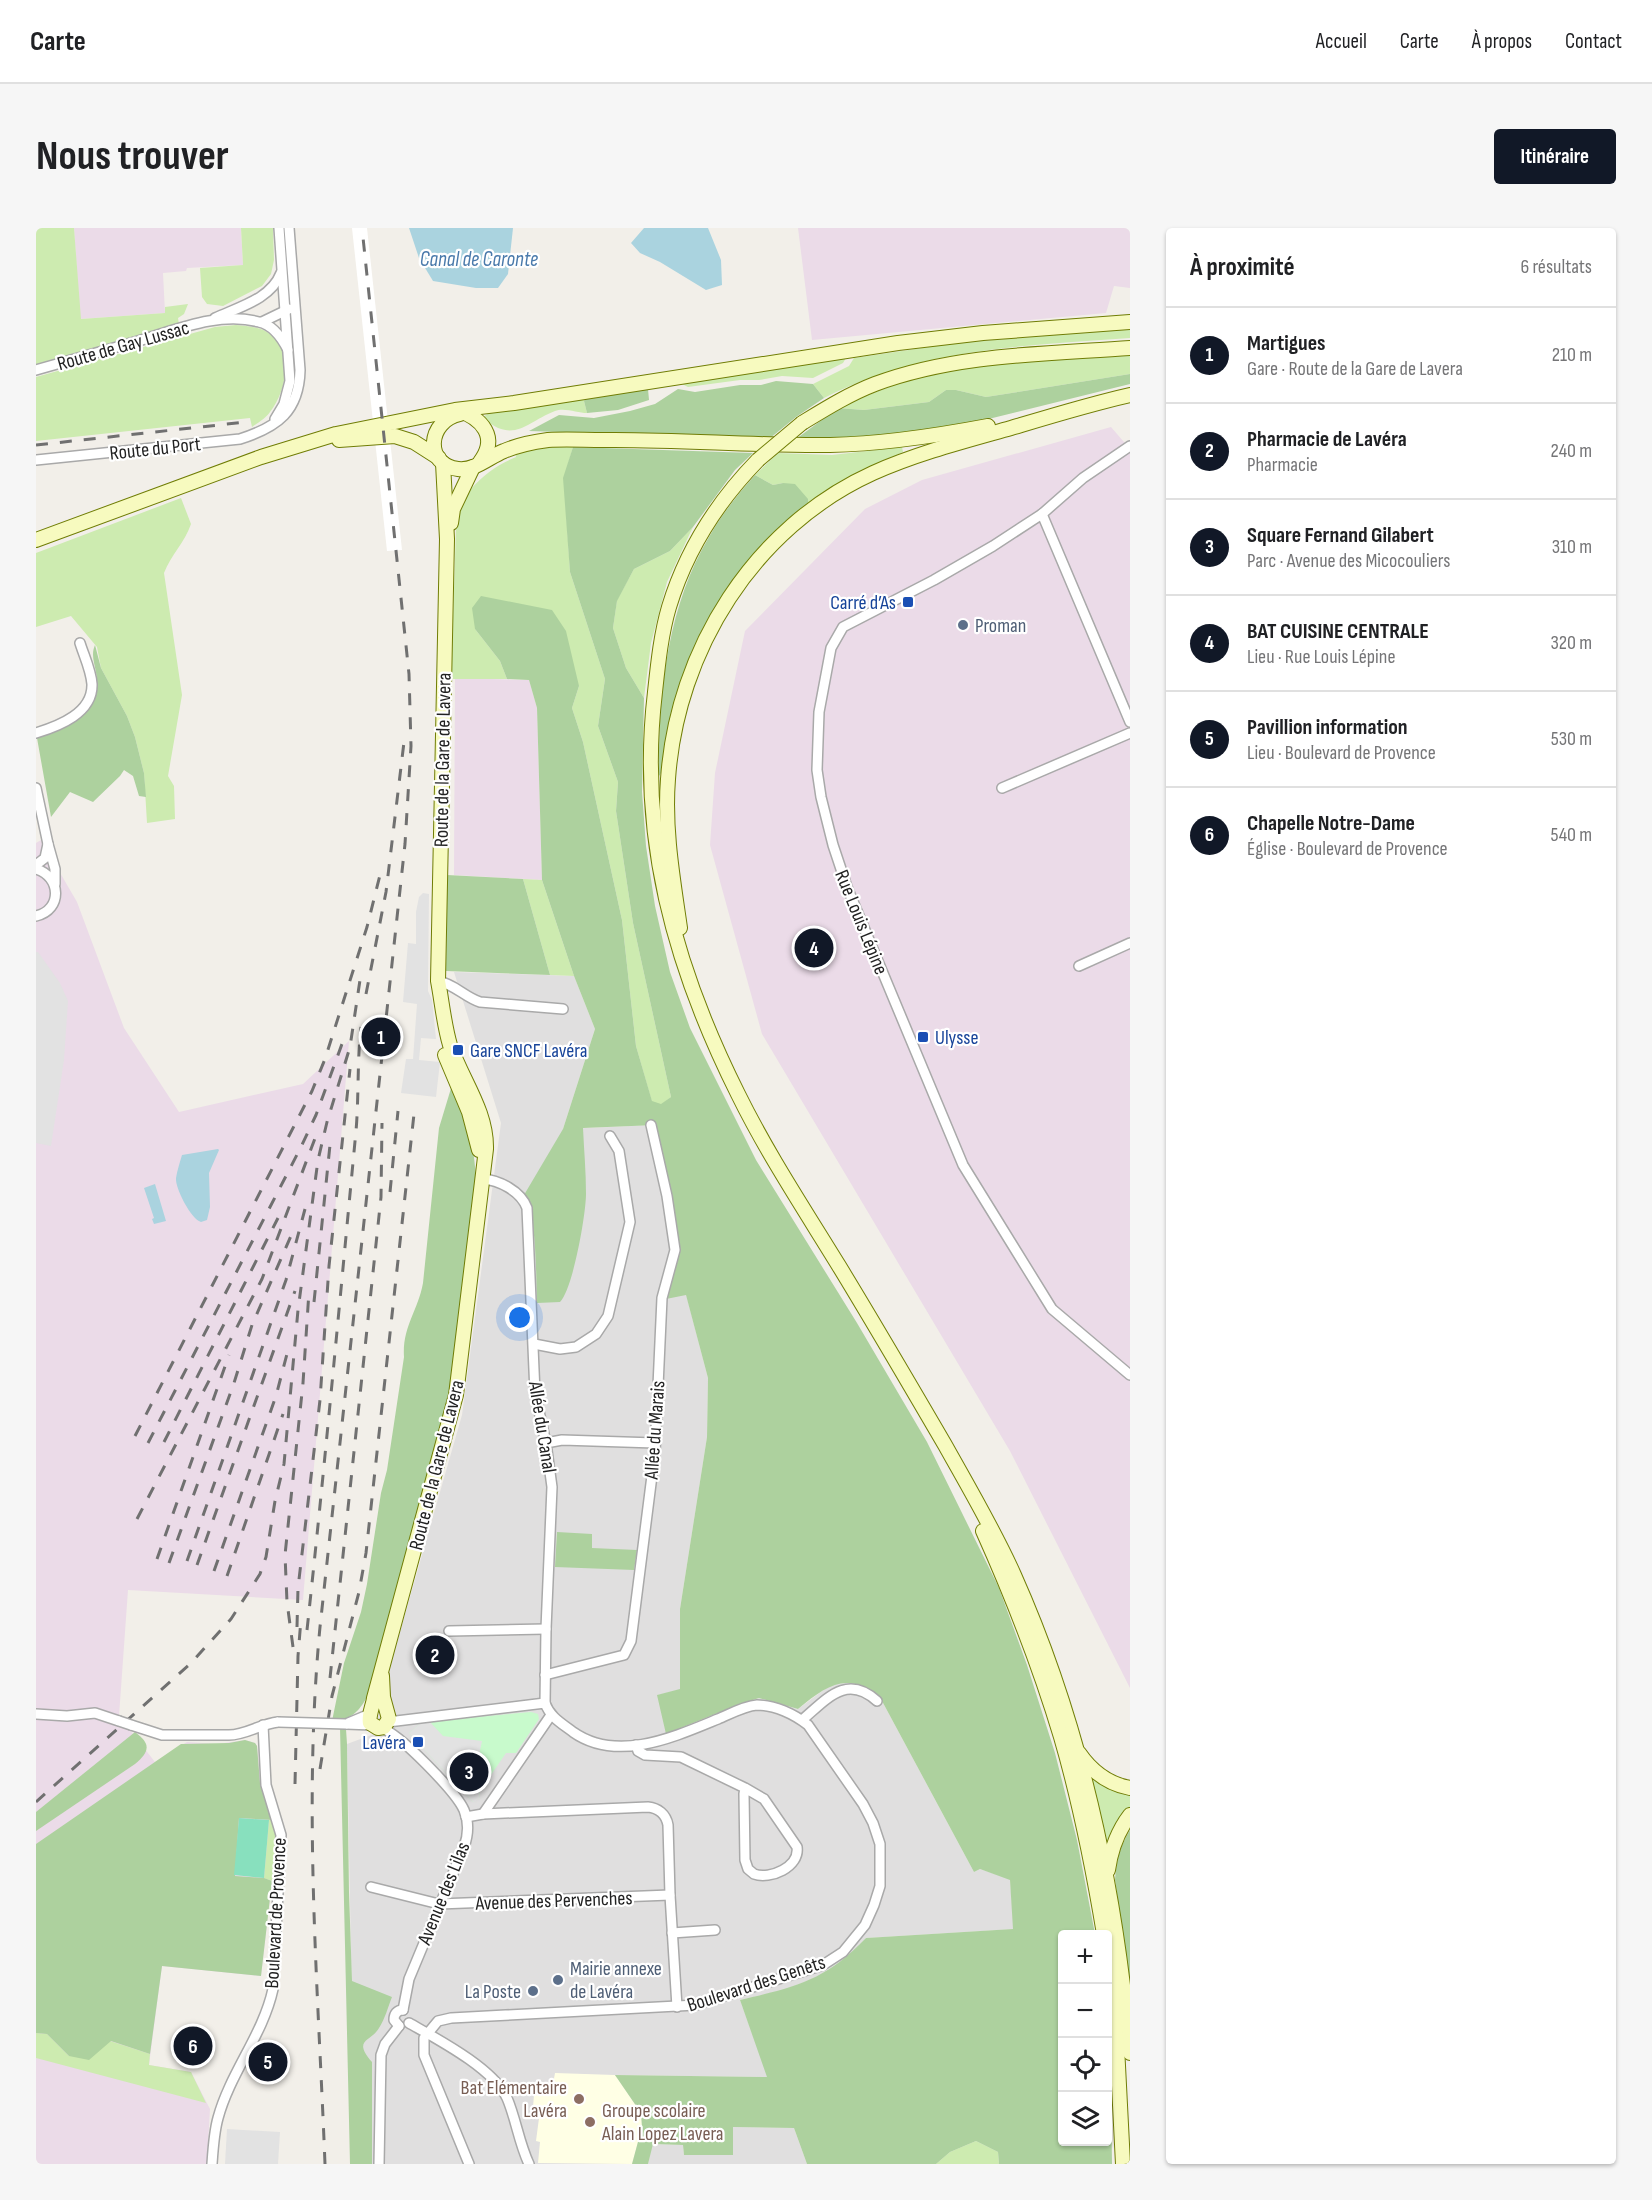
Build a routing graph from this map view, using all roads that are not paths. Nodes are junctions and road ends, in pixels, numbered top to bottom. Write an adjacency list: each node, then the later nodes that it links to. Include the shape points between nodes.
1 (279, 228): 3 (street)
2 (289, 228): 6 (street, Route du Port)
3 (281, 271): 4 (street, Route de Gay Lussac, via 272,288); 5 (street)
4 (258, 298): 5 (street); 8 (street, Route de Gay Lussac)
5 (284, 300): 6 (street); 7 (street)
6 (296, 305): 7 (street); 17 (street, Route du Port, via 298,391 288,413)
7 (285, 311): 9 (street); 12 (street)
8 (210, 321): 9 (street, Route de Gay Lussac, via 239,318); 13 (street, Route de Gay Lussac)
9 (262, 322): 12 (street, via 276,332)
10 (1130, 322): 16 (main road, via 898,343)
11 (1130, 348): 40 (main road, bridge, via 1016,356 935,368 874,385 802,423 758,460 722,501 685,564 668,609 651,739 654,831 662,889)
12 (288, 350): 17 (street, via 288,392)
13 (36, 370)
14 (1130, 395): 15 (main road)
15 (1070, 411): 22 (main road, via 925,438 858,444 549,440 508,449); 40 (main road, via 937,449 871,474 787,529 730,595 688,679 668,778 670,860)
16 (460, 412): 18 (main road, via 369,426); 21 (main road, via 436,430 434,444); 22 (main road, via 482,424 487,433 486,454)
17 (270, 426): 20 (street, Route du Port, via 240,439)
18 (304, 444): 21 (main road, via 395,436 414,442); 23 (main road)
19 (1130, 446): 24 (street, Rue Louis Lépine, via 1083,478)
20 (36, 460)
21 (441, 460): 22 (main road, via 464,470); 26 (main road, Route de la Gare de Lavera)
22 (476, 465): 26 (main road, Route de la Gare de Lavera, via 453,509)
23 (104, 513): 25 (main road); 27 (main road)
24 (1042, 514): 29 (street); 47 (street, Rue Louis Lépine, via 934,580 843,627 831,648 819,712 817,770 833,845 847,887 963,1165 1052,1309)
25 (36, 531)
26 (447, 539): 41 (main road, Route de la Gare de Lavera)
27 (36, 540)
28 (80, 643): 30 (street, via 91,680 87,701 68,721)
29 (1130, 722)
30 (36, 733)
31 (1130, 734): 33 (street)
32 (36, 788): 34 (street)
33 (1002, 788)
34 (48, 844): 35 (street, via 45,858); 36 (street)
35 (36, 867): 36 (street)
36 (55, 884): 37 (street, via 52,907)
37 (36, 916)
38 (1130, 943): 39 (street)
39 (1079, 966)
40 (688, 975): 50 (main road, via 710,1034 756,1128)
41 (438, 981): 42 (street, via 480,1002); 45 (main road, Route de la Gare de Lavera, via 449,1041 483,1121 486,1140)
42 (563, 1009)
43 (651, 1125): 49 (street, Allée du Marais, via 675,1250 662,1298)
44 (610, 1136): 46 (street, via 619,1152 630,1221 608,1316 596,1334 576,1347 560,1349)
45 (482, 1179): 46 (street, Allée du Canal, via 495,1180 510,1189 527,1208); 58 (main road, Route de la Gare de Lavera, via 456,1395 374,1698)
46 (534, 1344): 48 (street, Allée du Canal, via 535,1393)
47 (1130, 1375)
48 (546, 1443): 49 (street); 51 (street, Allée du Canal, via 552,1487)
49 (655, 1443): 53 (street, Allée du Marais, via 631,1641 624,1655)
50 (944, 1444): 62 (main road, via 1015,1576); 73 (main road, via 997,1564 1061,1736 1087,1838)
51 (546, 1629): 52 (street); 53 (street, Allée du Canal)
52 (449, 1631)
53 (545, 1675): 55 (street, Allée du Canal)
54 (877, 1701): 59 (street, via 858,1690 844,1689)
55 (545, 1703): 57 (street); 58 (street)
56 (36, 1714): 60 (street, bridge, via 95,1713 162,1735 229,1736)
57 (551, 1715): 61 (street, Boulevard des Genêts, via 587,1740); 65 (street)
58 (378, 1719): 60 (street, bridge, via 346,1724); 67 (street, via 458,1801)
59 (802, 1720): 61 (street, Boulevard des Genêts, via 769,1706 751,1706 676,1736); 76 (street, Boulevard des Genêts, via 873,1822 882,1855 874,1905 843,1952 822,1965 696,2005)
60 (263, 1725): 82 (street, Boulevard de Provence, via 266,1785 281,1835 273,1989 217,2119)
61 (636, 1745): 63 (street, via 645,1755 681,1757)
62 (1074, 1746): 64 (main road, via 1106,1780); 68 (main road)
63 (745, 1788): 63 (street, via 746,1864 753,1874 768,1875 791,1865 797,1847 764,1799)
64 (1130, 1788)
65 (483, 1814): 67 (street, Avenue des Lilas); 70 (street, Avenue des Lilas, via 654,1808 667,1820)
66 (1130, 1815): 68 (main road, via 1114,1842)
67 (466, 1817): 71 (street, Avenue des Lilas, via 466,1842)
68 (1107, 1875): 81 (main road)
69 (371, 1887): 71 (street, Avenue des Pervenches)
70 (670, 1895): 71 (street, Avenue des Pervenches); 74 (street, Avenue des Lilas)
71 (439, 1904): 77 (street, Avenue des Lilas, via 409,1979)
72 (715, 1930): 74 (street)
73 (1103, 1930)
74 (672, 1933): 76 (street, Avenue des Lilas)
75 (1110, 1984): 86 (main road)
76 (677, 2007): 80 (street, Boulevard des Genêts, via 443,2019)
77 (403, 2010): 78 (street, via 410,2015); 79 (street, via 394,2015)
78 (409, 2023): 79 (street); 80 (street)
79 (399, 2025): 83 (street, via 381,2055)
80 (427, 2034): 84 (street, via 424,2055); 85 (street, via 486,2073 501,2088)
81 (1130, 2054)
82 (212, 2164)
83 (379, 2164)
84 (469, 2164)
85 (529, 2164)
86 (1123, 2164)

